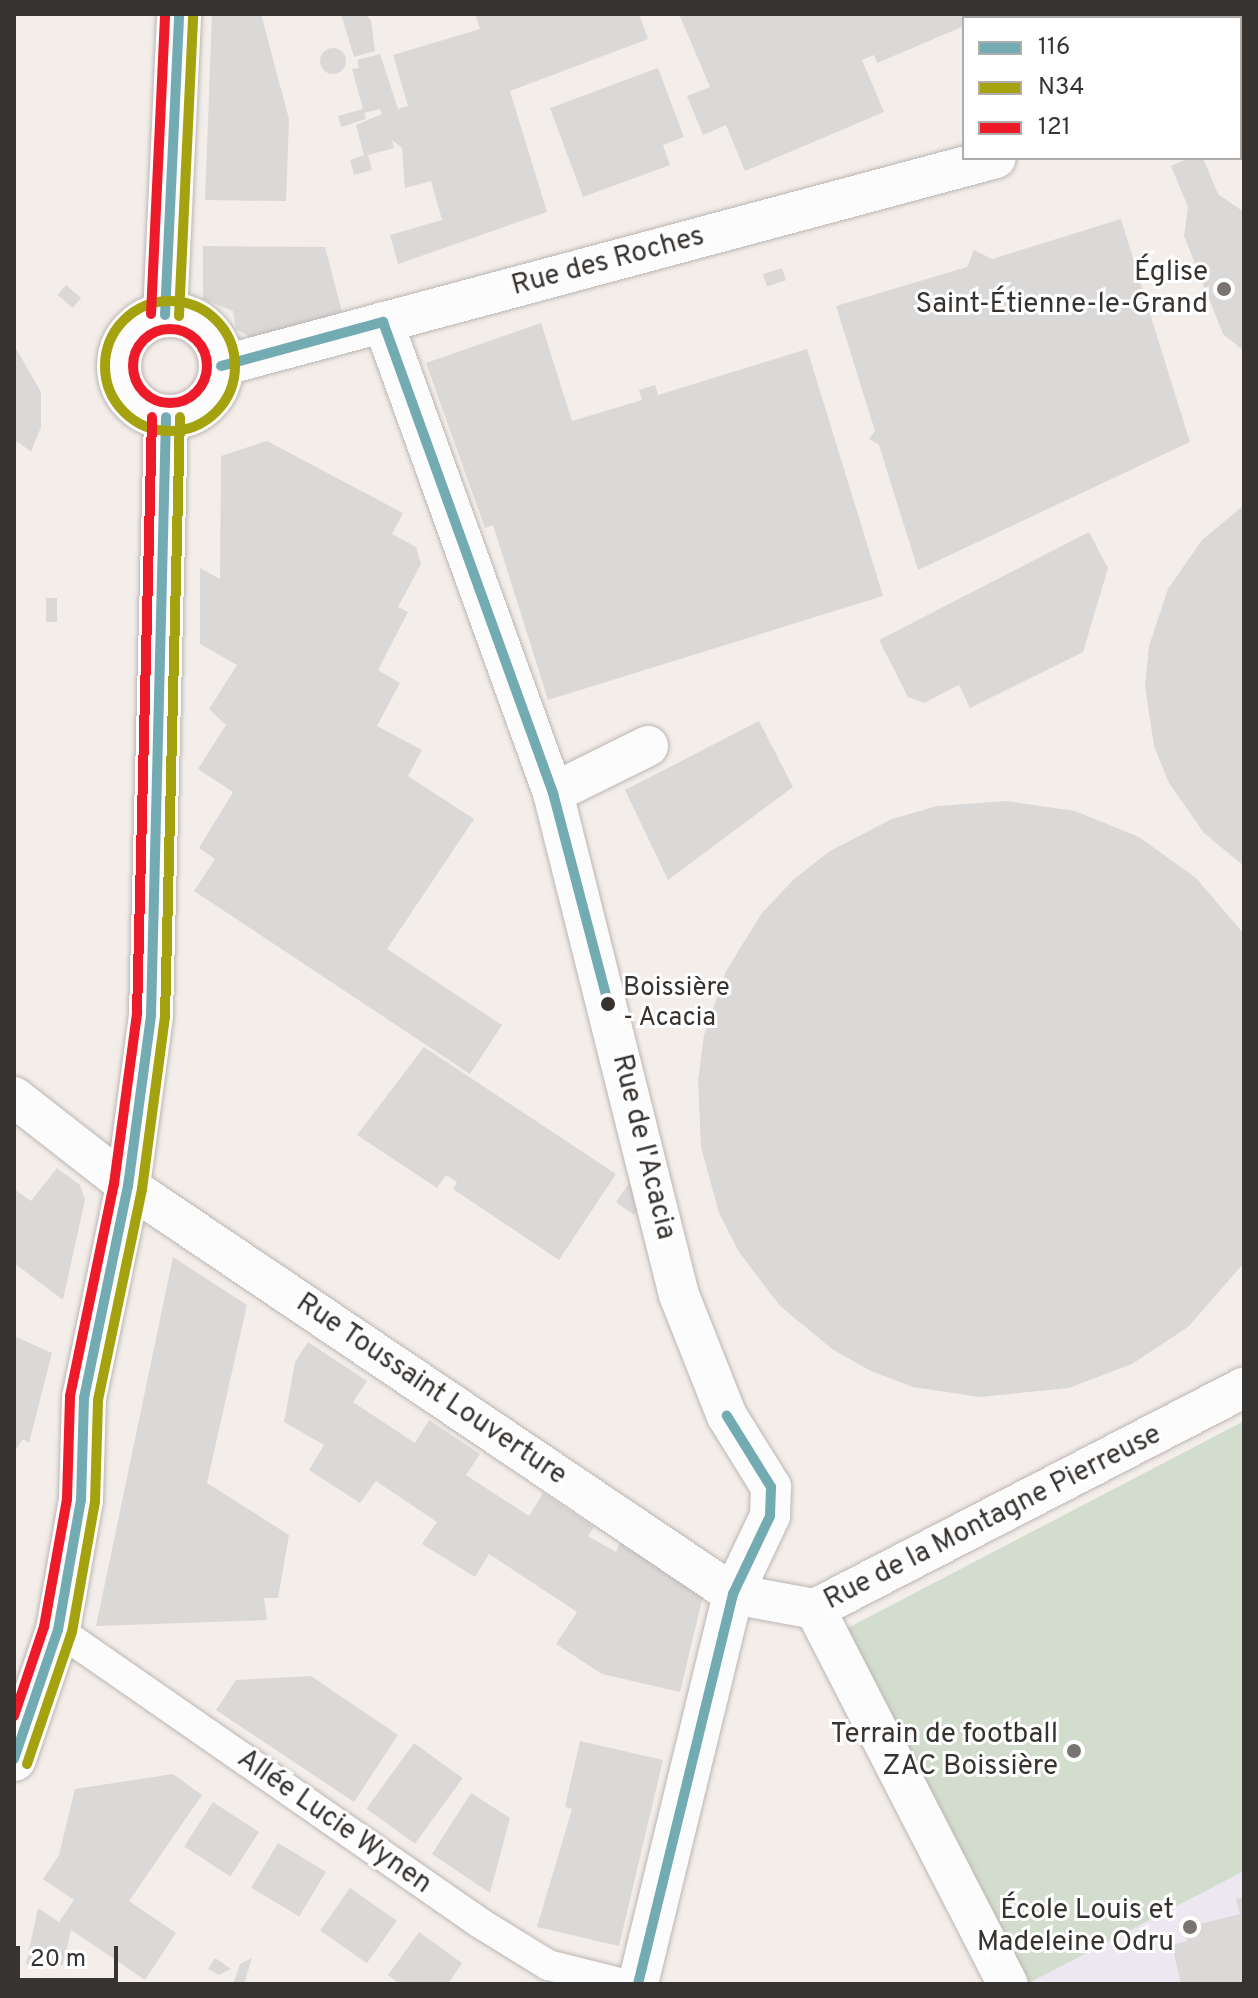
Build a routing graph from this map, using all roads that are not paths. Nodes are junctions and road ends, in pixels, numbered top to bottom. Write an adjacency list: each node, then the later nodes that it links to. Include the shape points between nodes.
1 (179, 14): 3 (main road)
2 (989, 160): 4 (street, Rue des Roches)
3 (165, 315): 5 (main road, via 198,323 218,349); 6 (main road, via 148,319 124,342 119,375 135,404)
4 (383, 322): 5 (street, Rue des Roches); 8 (street, Rue de l'Acacia)
5 (221, 366): 6 (main road, via 210,397 190,412)
6 (166, 417): 10 (main road, via 151,1015)
7 (648, 746): 8 (street)
8 (553, 793): 12 (street, Rue de l'Acacia, via 679,1295 727,1416 771,1487 770,1516)
9 (14, 1097): 10 (street, Rue Toussaint Louverture)
10 (128, 1186): 12 (street, Rue Toussaint Louverture); 14 (main road, via 84,1398 81,1500)
11 (1244, 1388): 13 (street, Rue de la Montagne Pierreuse)
12 (733, 1594): 13 (street, Rue de la Montagne Pierreuse); 17 (street, Rue de l'Acacia)
13 (815, 1609): 18 (street)
14 (58, 1630): 15 (main road); 16 (street, Allée Lucie Wynen, via 480,1923 548,1965)
15 (14, 1759)
16 (623, 1984)
17 (638, 1984)
18 (1008, 1984)

